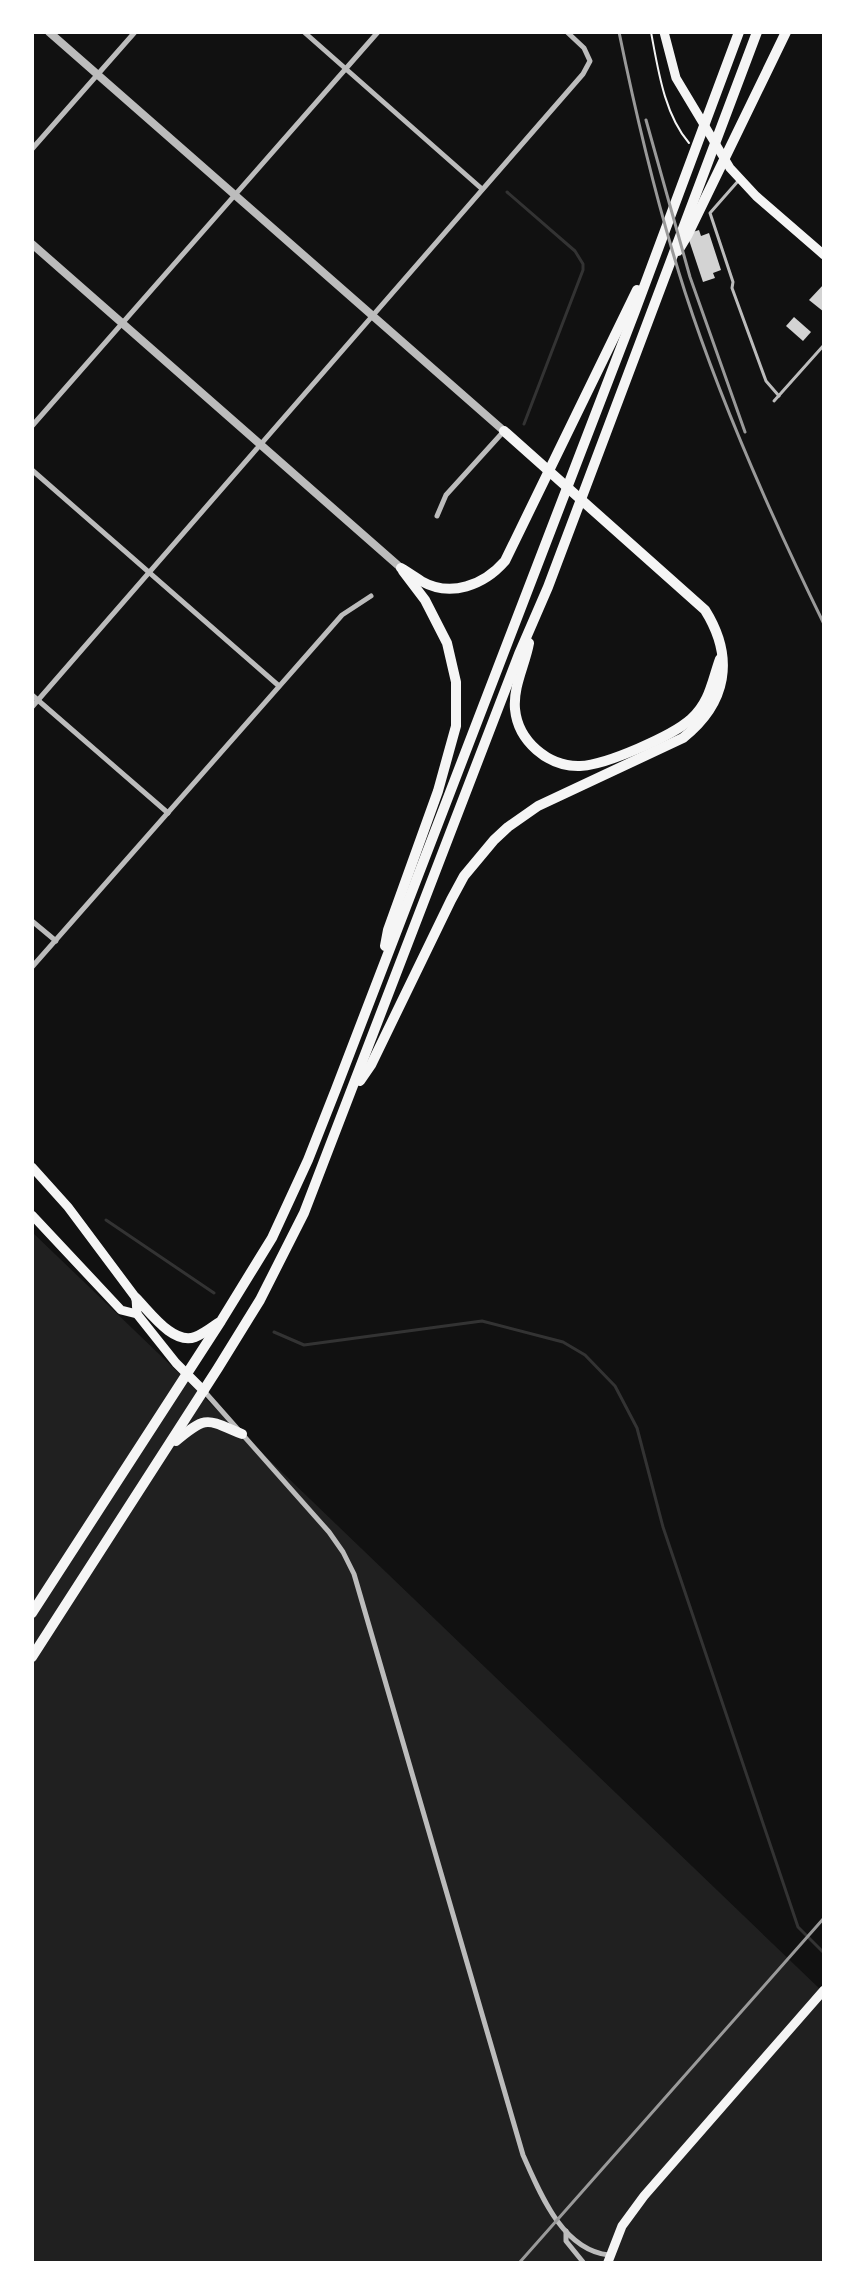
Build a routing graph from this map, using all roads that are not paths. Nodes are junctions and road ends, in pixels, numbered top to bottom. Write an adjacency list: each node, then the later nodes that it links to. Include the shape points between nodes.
1 (49, 32): 11 (street)
2 (135, 32): 11 (street)
3 (304, 32): 10 (street)
4 (378, 32): 10 (street)
5 (566, 32): 14 (street, via 584,48 590,61 583,74)
6 (664, 32): 13 (main road, via 671,62 686,96)
7 (739, 32): 19 (highway)
8 (757, 32): 18 (highway)
9 (786, 32): 18 (highway, via 687,236)
10 (345, 69): 14 (street); 15 (street)
11 (98, 75): 12 (street); 15 (street)
12 (32, 149)
13 (740, 180): 17 (main road); 23 (lane, via 710,213 733,282 732,288 766,381)
14 (482, 189): 20 (street)
15 (235, 195): 20 (street); 21 (street)
16 (32, 244): 21 (street)
17 (824, 255)
18 (668, 266): 33 (highway)
19 (632, 307): 30 (highway, via 505,561 494,574 480,583 449,588 434,586); 43 (highway)
20 (373, 315): 26 (street); 27 (street)
21 (122, 324): 25 (street); 27 (street)
22 (824, 345): 23 (lane)
23 (779, 396): 24 (lane)
24 (774, 401)
25 (32, 426)
26 (504, 431): 29 (street, via 446,496); 34 (highway, via 705,610 712,621)
27 (260, 445): 30 (street); 31 (street)
28 (32, 470): 31 (street)
29 (436, 516)
30 (401, 568): 43 (highway, via 425,600 447,643 456,682 456,726 438,791 388,930)
31 (149, 572): 35 (street); 37 (street)
32 (371, 596): 35 (street, via 342,615)
33 (532, 628): 34 (highway, via 516,690 515,710 520,730 530,745 560,764 580,766 600,762 662,738 681,727 697,714 709,695); 44 (highway, via 519,654)
34 (721, 655): 44 (highway, via 724,666 716,700 698,726 666,747 538,806 508,828 478,858 451,900 371,1065)
35 (280, 686): 39 (street)
36 (32, 695): 37 (street)
37 (38, 700): 38 (street); 39 (street)
38 (32, 707)
39 (168, 813): 41 (street)
40 (32, 921): 41 (street)
41 (56, 941): 42 (street)
42 (32, 967)
43 (381, 970): 49 (highway, via 287,1208)
44 (350, 1097): 51 (highway, via 287,1249)
45 (32, 1168): 47 (main road, via 68,1206)
46 (32, 1214): 48 (main road, via 121,1310)
47 (136, 1298): 48 (main road); 49 (highway, via 172,1334 184,1338 194,1338)
48 (137, 1314): 50 (main road)
49 (221, 1321): 50 (highway)
50 (187, 1374): 51 (main road); 54 (highway)
51 (204, 1392): 52 (street); 53 (highway)
52 (242, 1434): 53 (highway, via 217,1424 198,1423); 57 (street, via 329,1532 354,1574 523,2155 539,2190)
53 (167, 1448): 55 (highway)
54 (32, 1613)
55 (32, 1657)
56 (824, 1990): 58 (main road, via 644,2196 622,2226)
57 (566, 2231): 58 (street, via 584,2247); 59 (street, via 566,2241)
58 (609, 2259)
59 (583, 2262)

